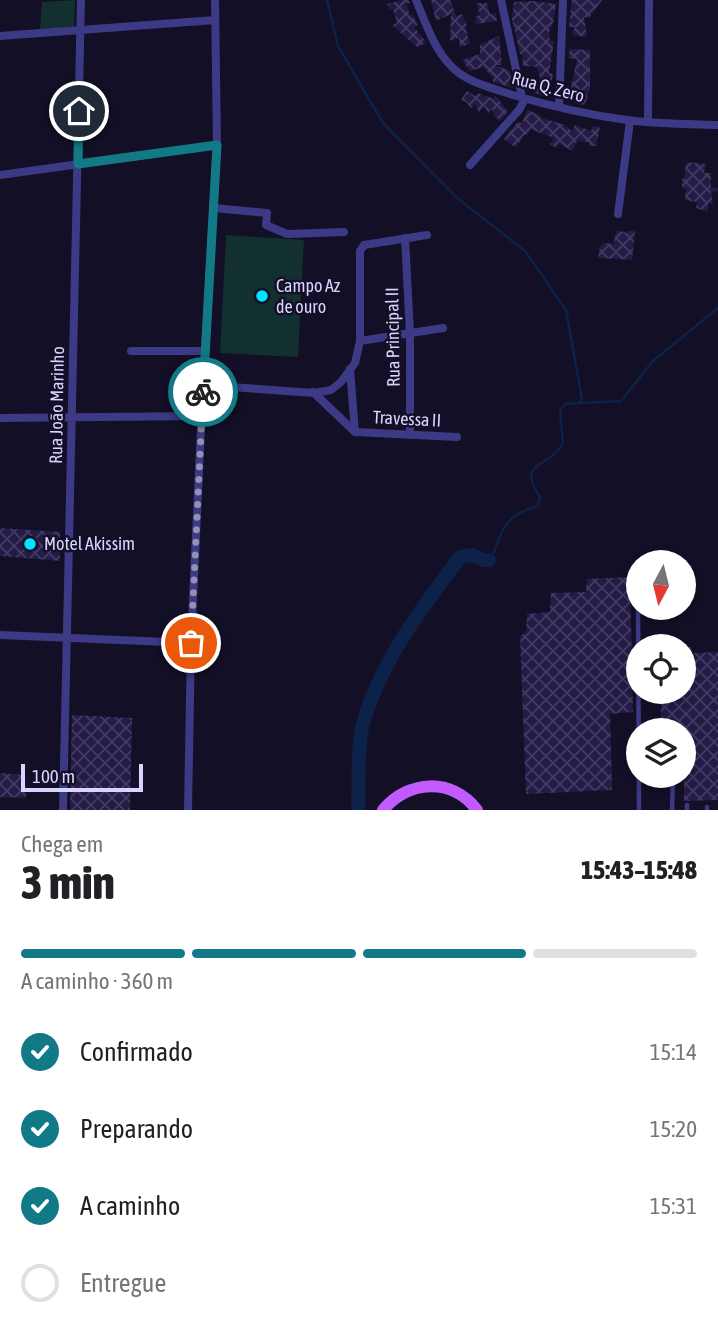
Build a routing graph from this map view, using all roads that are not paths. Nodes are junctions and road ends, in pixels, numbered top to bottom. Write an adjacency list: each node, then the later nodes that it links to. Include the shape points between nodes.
1 (81, 0): 8 (street, Rua João Marinho)
2 (215, 0): 7 (street)
3 (416, 0): 10 (street, Rua Q. Zero, via 431,37 449,64 468,78)
4 (501, 0): 10 (street)
5 (563, 0): 11 (street)
6 (649, 0): 13 (street)
7 (215, 20): 8 (street); 15 (street)
8 (81, 31): 9 (street); 16 (street, Rua João Marinho)
9 (0, 36)
10 (524, 98): 11 (street, Rua Q. Zero); 17 (street, via 519,110)
11 (559, 107): 12 (street, Rua Q. Zero)
12 (630, 121): 13 (street, Rua Q. Zero); 20 (street)
13 (648, 121): 14 (street, Rua Q. Zero)
14 (718, 125)
15 (217, 145): 16 (street); 19 (street)
16 (78, 164): 18 (street); 34 (street, Rua João Marinho)
17 (470, 165)
18 (0, 175)
19 (214, 208): 21 (street, via 267,213 266,225 287,234); 28 (street)
20 (618, 214)
21 (344, 232)
22 (426, 235): 23 (street)
23 (405, 238): 25 (street, Rua Principal II); 26 (street, via 364,245 360,251)
24 (443, 328): 25 (street)
25 (410, 333): 26 (street); 36 (street, Rua Principal II)
26 (360, 341): 29 (street)
27 (131, 351): 28 (street)
28 (205, 351): 30 (street)
29 (350, 369): 31 (street, via 331,390); 35 (street)
30 (203, 385): 31 (street); 32 (street)
31 (313, 392): 35 (street)
32 (202, 416): 34 (street); 41 (street)
33 (0, 418): 34 (street)
34 (73, 418): 40 (street, Rua João Marinho)
35 (355, 432): 36 (street, Travessa II)
36 (410, 435): 37 (street, Travessa II)
37 (457, 437)
38 (638, 620): 47 (lane)
39 (0, 635): 40 (street)
40 (67, 638): 41 (street); 43 (street, Rua João Marinho)
41 (191, 643): 44 (street)
42 (673, 788): 48 (lane)
43 (63, 810)
44 (188, 810)
45 (383, 810): 46 (main road, via 412,788 438,786 461,795)
46 (477, 810)
47 (639, 810)
48 (673, 810)

